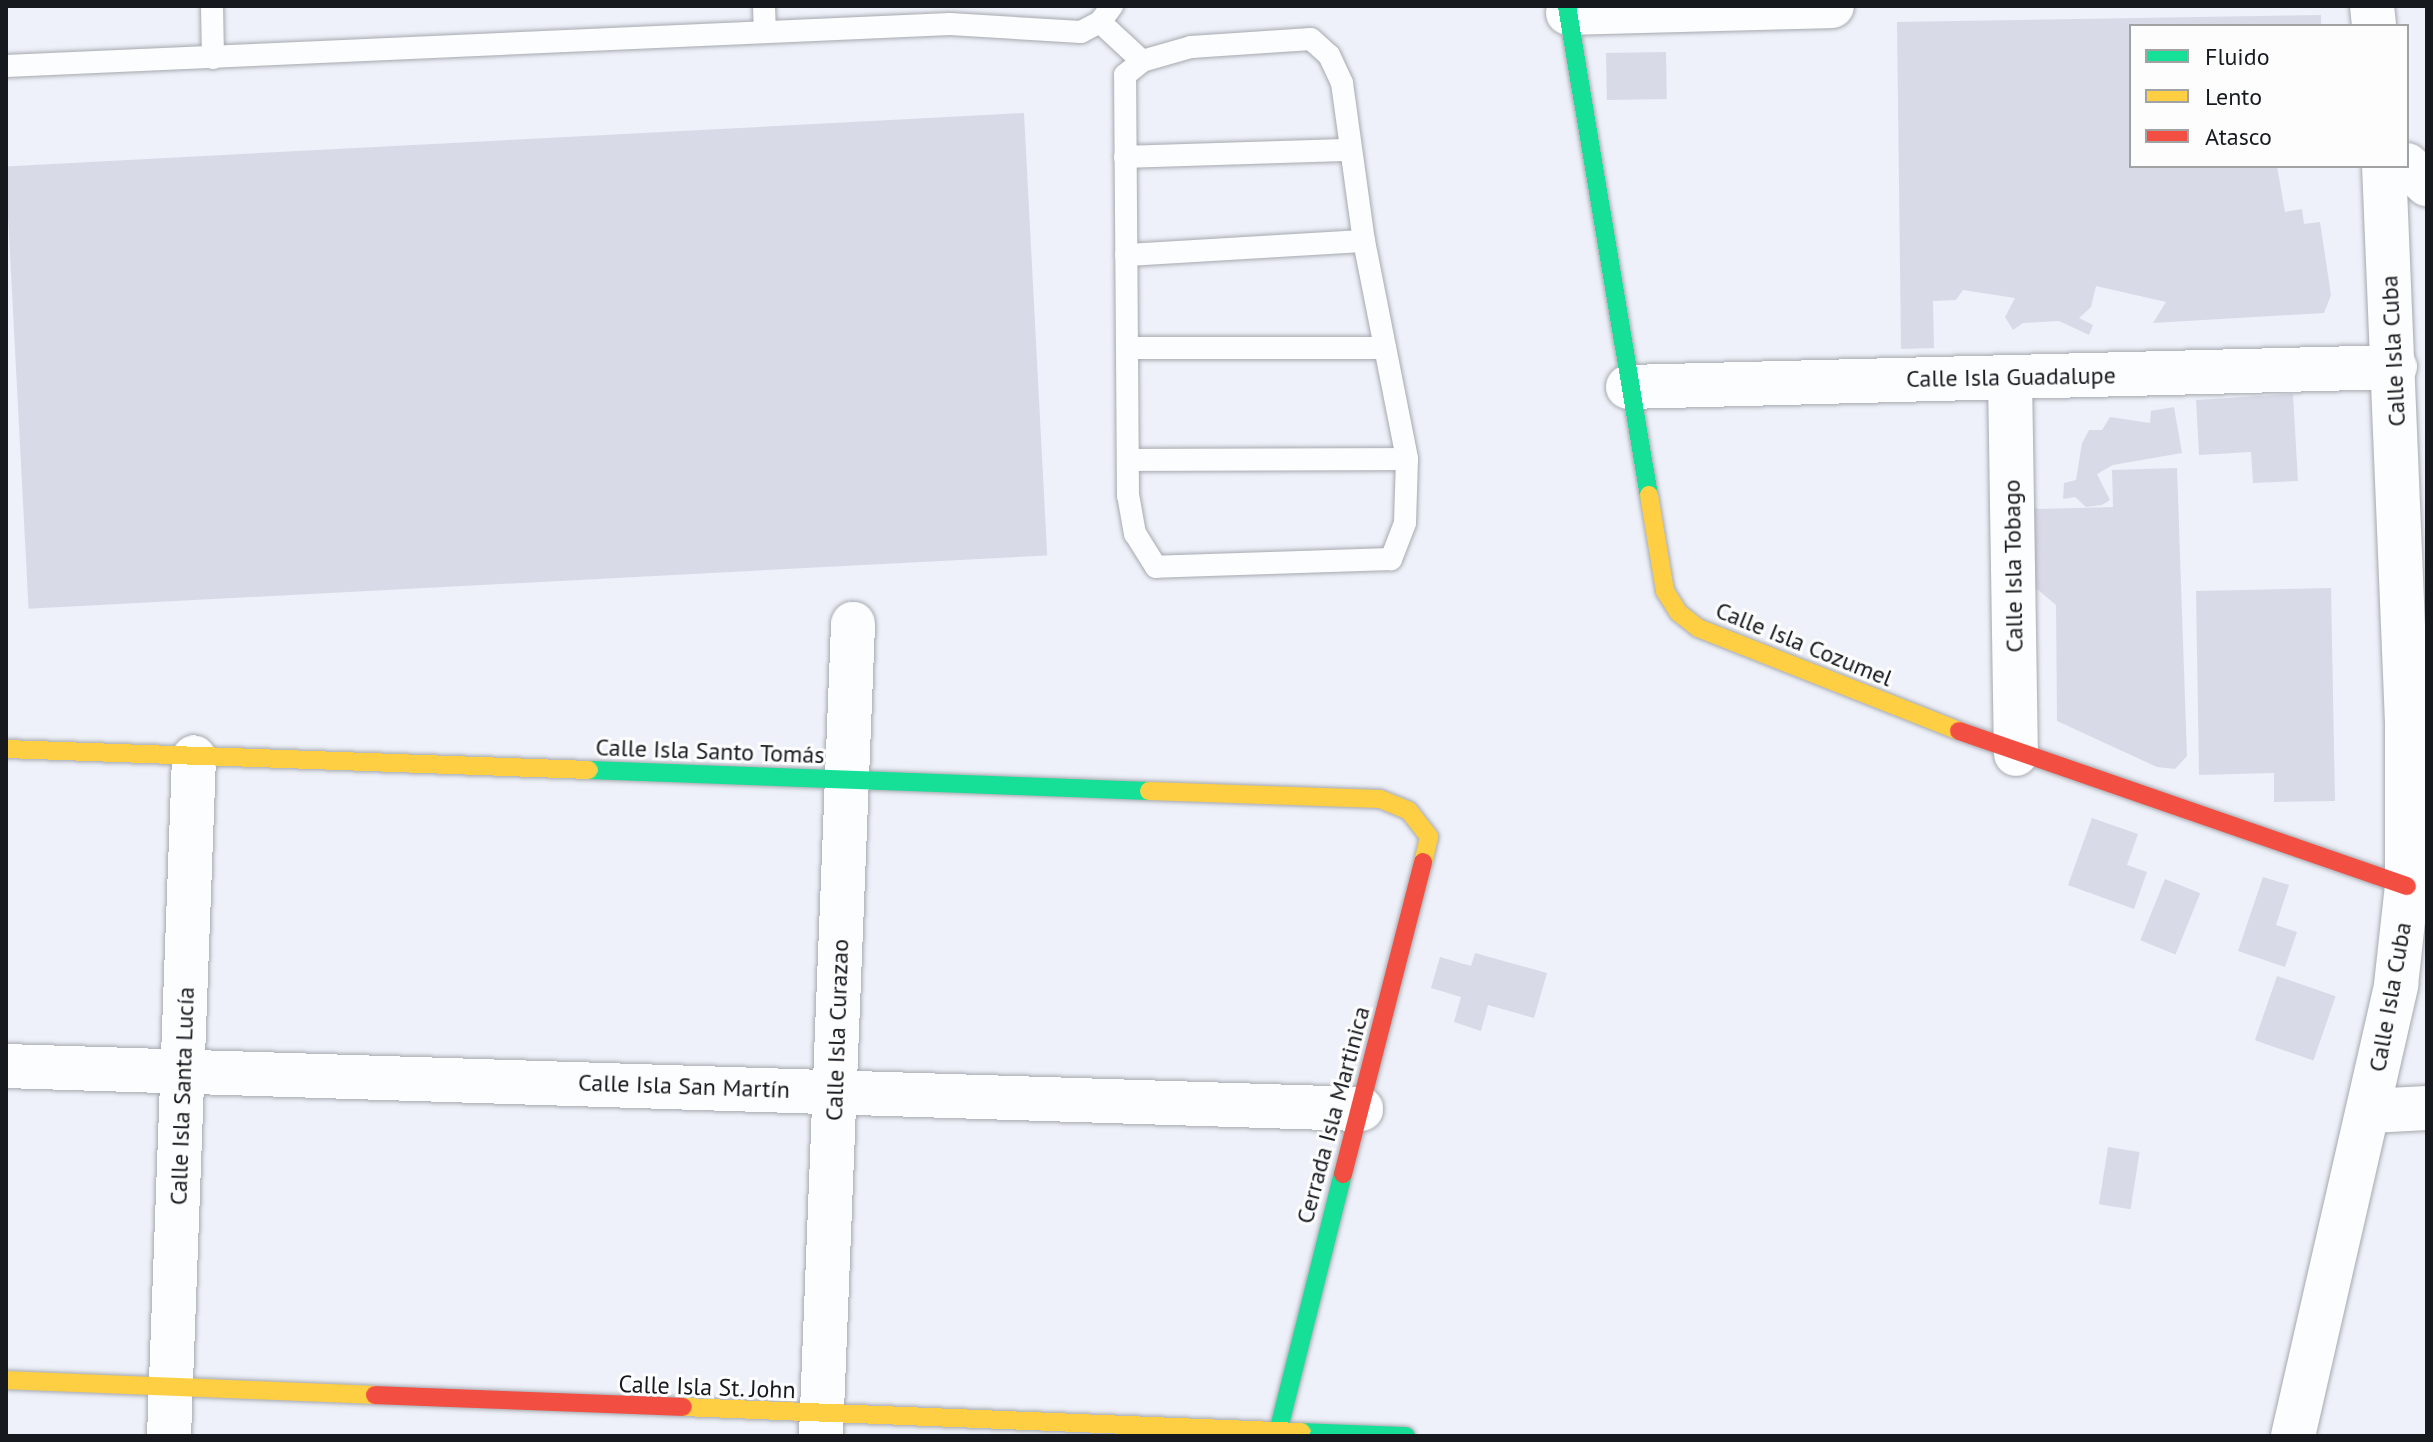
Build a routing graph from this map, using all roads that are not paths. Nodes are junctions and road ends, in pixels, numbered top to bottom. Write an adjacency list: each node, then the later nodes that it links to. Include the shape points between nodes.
1 (212, 6): 8 (lane)
2 (764, 6): 7 (lane)
3 (1832, 6): 4 (street)
4 (1567, 9): 22 (street, Calle Isla Cozumel)
5 (1106, 14): 6 (lane, via 1081,32); 9 (lane)
6 (950, 15): 7 (lane)
7 (765, 31): 8 (lane)
8 (213, 58): 10 (lane)
9 (1142, 61): 11 (lane, via 1191,47 1311,39 1329,55 1342,83); 12 (lane, via 1125,75)
10 (6, 66)
11 (1349, 150): 12 (lane); 16 (lane)
12 (1125, 157): 17 (lane)
13 (2409, 167): 15 (street)
14 (2384, 168): 20 (street, Calle Isla Cuba)
15 (2427, 184)
16 (1364, 241): 17 (lane); 19 (lane)
17 (1126, 255): 18 (lane)
18 (1127, 348): 19 (lane); 24 (lane)
19 (1385, 348): 23 (lane)
20 (2395, 367): 21 (street, Calle Isla Guadalupe); 26 (street, Calle Isla Cuba)
21 (2010, 377): 22 (street, Calle Isla Guadalupe); 28 (street, Calle Isla Tobago)
22 (1628, 387): 28 (street, Calle Isla Cozumel, via 1665,591 1679,613 1698,628)
23 (1407, 459): 24 (lane); 24 (lane, via 1405,523 1391,559 1156,567 1135,534)
24 (1128, 460)
25 (853, 624): 30 (street, Calle Isla Curazao)
26 (2417, 723): 32 (street, Calle Isla Cuba)
27 (6, 749): 29 (street, Calle Isla Santo Tomás)
28 (2016, 754): 32 (street, Calle Isla Cozumel)
29 (194, 757): 30 (street, Calle Isla Santo Tomás); 34 (street, Calle Isla Santa Lucía)
30 (847, 780): 31 (street, Calle Isla Santo Tomás, via 1380,799); 35 (street, Calle Isla Curazao)
31 (1409, 811): 37 (street, Cerrada Isla Martinica, via 1429,837)
32 (2407, 886): 38 (street, Calle Isla Cuba, via 2396,985)
33 (6, 1066): 34 (street, Calle Isla San Martín)
34 (183, 1070): 35 (street, Calle Isla San Martín); 40 (street, Calle Isla Santa Lucía)
35 (834, 1091): 37 (street, Calle Isla San Martín); 41 (street, Calle Isla Curazao)
36 (2427, 1108): 38 (street)
37 (1361, 1109): 42 (street, Cerrada Isla Martinica)
38 (2370, 1111): 45 (street, Calle Isla Cuba)
39 (6, 1380): 40 (street, Calle Isla St. John)
40 (170, 1390): 41 (street, Calle Isla St. John); 43 (street, Calle Isla Santa Lucía)
41 (821, 1426): 42 (street, Calle Isla St. John)
42 (1277, 1432): 44 (street, Calle Isla St. John)
43 (169, 1436)
44 (1406, 1436)
45 (2293, 1436)

